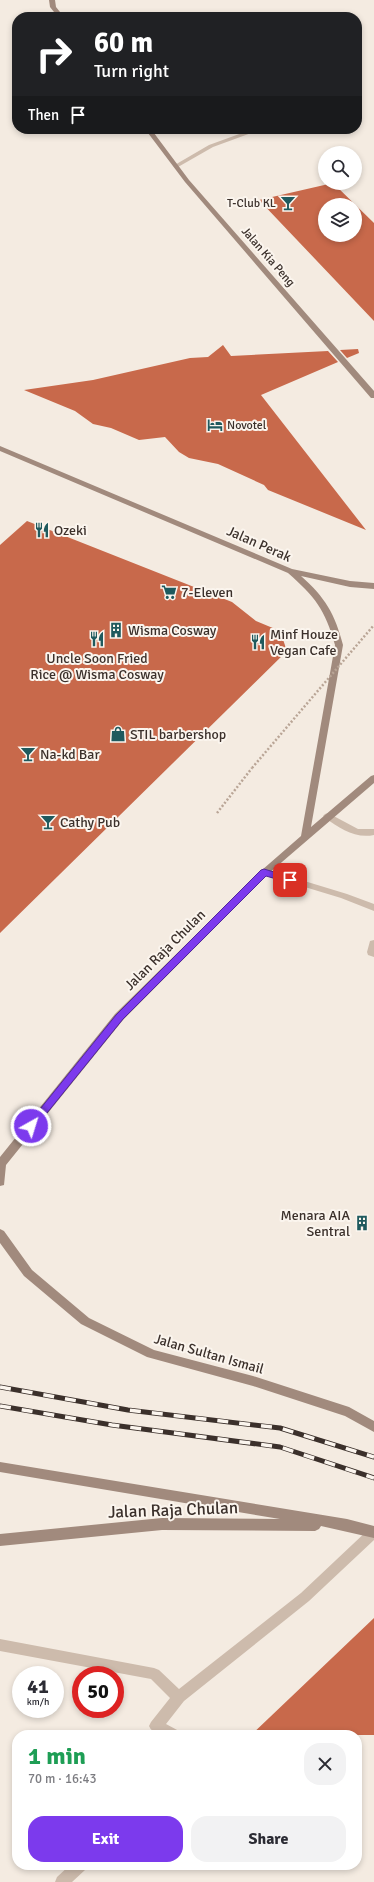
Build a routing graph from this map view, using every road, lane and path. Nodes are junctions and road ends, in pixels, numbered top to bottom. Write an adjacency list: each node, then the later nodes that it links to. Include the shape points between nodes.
1 (44, 0): 2 (street)
2 (52, 3): 3 (street)
3 (58, 12)
4 (152, 134): 6 (street, Jalan Kia Peng)
5 (245, 134): 6 (street, via 211,146)
6 (176, 166): 7 (street, Jalan Kia Peng)
7 (374, 396)
8 (0, 448): 9 (street, Jalan Perak)
9 (291, 571): 10 (street, via 350,584); 16 (street, Jalan Perak, via 326,606 339,645)
10 (374, 586)
11 (374, 625): 13 (path, bridge)
12 (374, 778): 14 (street, Jalan Raja Chulan)
13 (217, 813)
14 (328, 816): 15 (street, via 353,831); 16 (street, Jalan Raja Chulan)
15 (374, 832)
16 (305, 835): 17 (street, Jalan Raja Chulan)
17 (264, 872): 18 (street, via 344,896); 21 (street, Jalan Raja Chulan, via 119,1017)
18 (374, 908)
19 (374, 944): 20 (street)
20 (374, 953)
21 (1, 1164): 22 (street)
22 (0, 1182)
23 (0, 1234): 24 (street, Jalan Sultan Ismail, via 28,1273 85,1321 151,1354 253,1381 349,1412)
24 (374, 1427)
25 (0, 1466): 26 (street)
26 (347, 1525): 27 (street); 28 (street, Jalan Raja Chulan, via 162,1524)
27 (374, 1532): 30 (street, via 305,1597)
28 (0, 1540)
29 (0, 1645): 30 (street, via 154,1674)
30 (179, 1697): 31 (street, via 156,1726)
31 (164, 1730)
32 (75, 1870): 33 (street)
33 (62, 1882)

